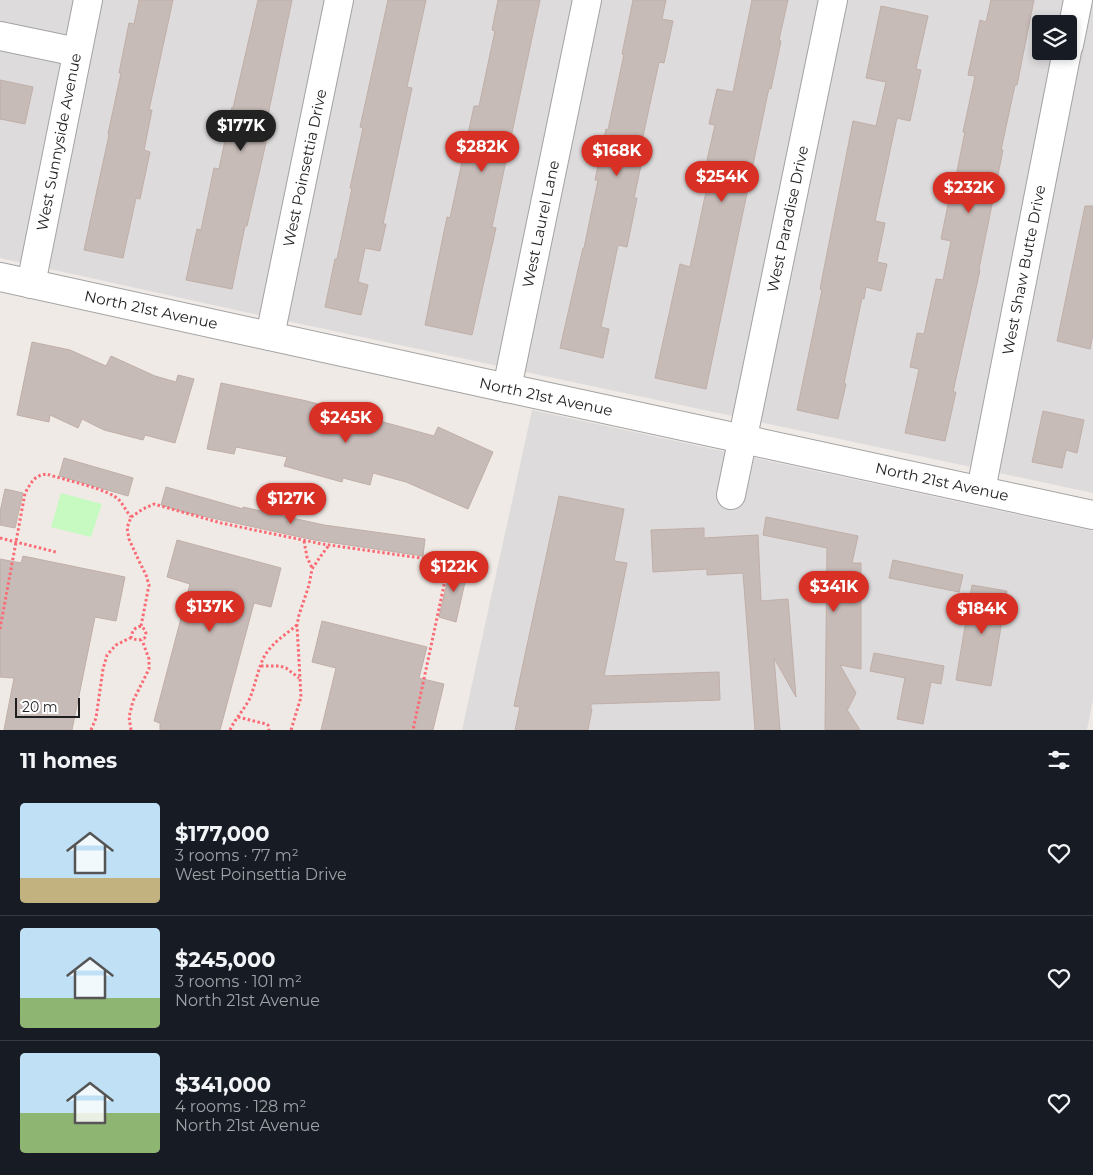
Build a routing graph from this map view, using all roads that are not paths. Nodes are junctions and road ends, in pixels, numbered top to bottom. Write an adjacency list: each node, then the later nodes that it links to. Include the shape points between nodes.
1 (88, 0): 8 (street, West Sunnyside Avenue)
2 (340, 0): 12 (street, West Poinsettia Drive)
3 (587, 0): 13 (street, West Laurel Lane)
4 (833, 0): 14 (street, West Paradise Drive)
5 (1078, 0): 6 (street)
6 (1075, 15)
7 (0, 36): 8 (street)
8 (77, 52): 11 (street, West Sunnyside Avenue)
9 (1066, 60): 15 (street, West Shaw Butte Drive)
10 (0, 277): 11 (street, North 21st Avenue)
11 (31, 284): 12 (street, North 21st Avenue)
12 (270, 336): 13 (street, North 21st Avenue)
13 (507, 388): 14 (street, North 21st Avenue)
14 (743, 439): 15 (street, North 21st Avenue); 16 (street, West Paradise Drive)
15 (980, 490): 17 (street, North 21st Avenue)
16 (731, 495)
17 (1093, 515)

